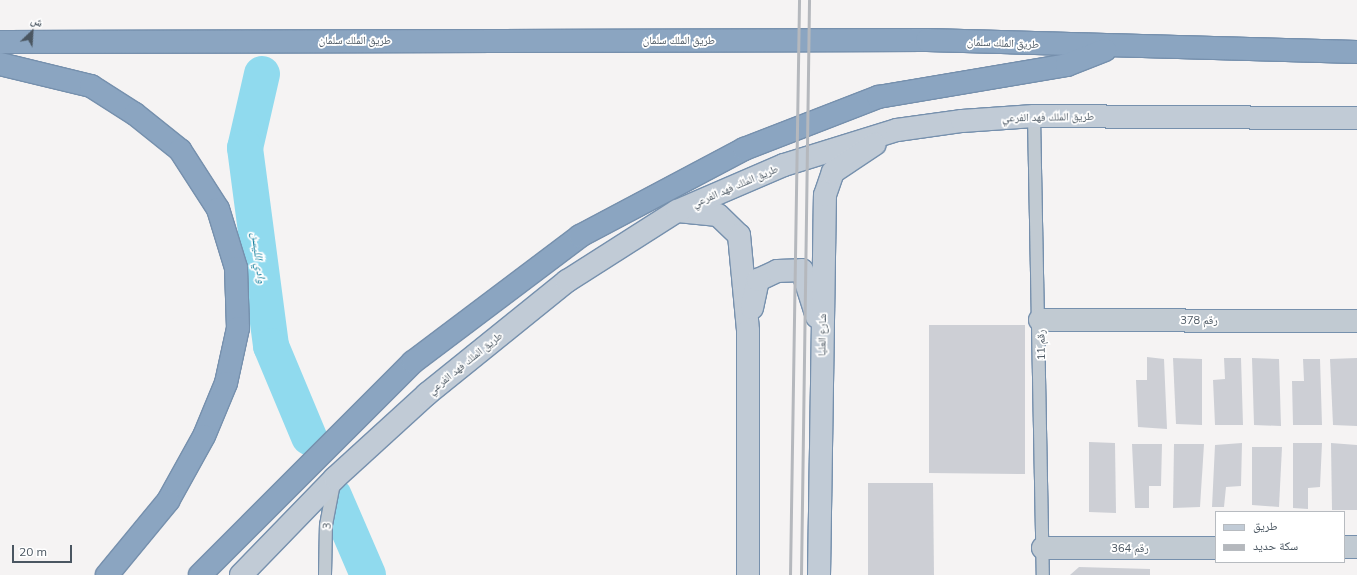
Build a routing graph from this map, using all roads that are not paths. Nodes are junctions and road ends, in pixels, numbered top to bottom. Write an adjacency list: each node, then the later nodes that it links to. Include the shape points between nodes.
1 (0, 42): 2 (highway, طريق الملك سلمان, via 927,40)
2 (1112, 47): 3 (highway, طريق الملك سلمان); 19 (highway, via 1067,65 878,97 744,148 580,236 413,362)
3 (1357, 52)
4 (0, 64): 18 (highway, via 91,86 135,114 180,150 218,209 236,268 238,328 226,383 207,429 168,501)
5 (1034, 116): 6 (main road, طريق الملك فهد الفرعي); 7 (main road, طريق الملك فهد الفرعي, via 962,121); 9 (lane, رقم 11)
6 (1357, 118)
7 (896, 130): 8 (main road, طريق الملك فهد الفرعي, via 784,165); 12 (main road, شارع العليا, via 832,172 825,195)
8 (677, 211): 11 (main road, via 718,215 739,235); 13 (main road, طريق الملك فهد الفرعي, via 567,281 427,394)
9 (1040, 320): 10 (street, رقم 378); 15 (lane, رقم 11)
10 (1357, 321)
11 (748, 331): 12 (main road, via 758,280 776,271 802,270); 22 (main road)
12 (822, 331): 23 (main road, شارع العليا)
13 (335, 478): 20 (main road, طريق الملك فهد الفرعي); 21 (lane, 3, via 326,525)
14 (1357, 547): 17 (street)
15 (1043, 548): 16 (street, رقم 364); 24 (lane, رقم 11)
16 (1215, 548)
17 (1345, 548)
18 (108, 575)
19 (200, 575)
20 (241, 575)
21 (325, 575)
22 (748, 575)
23 (819, 575)
24 (1043, 575)

